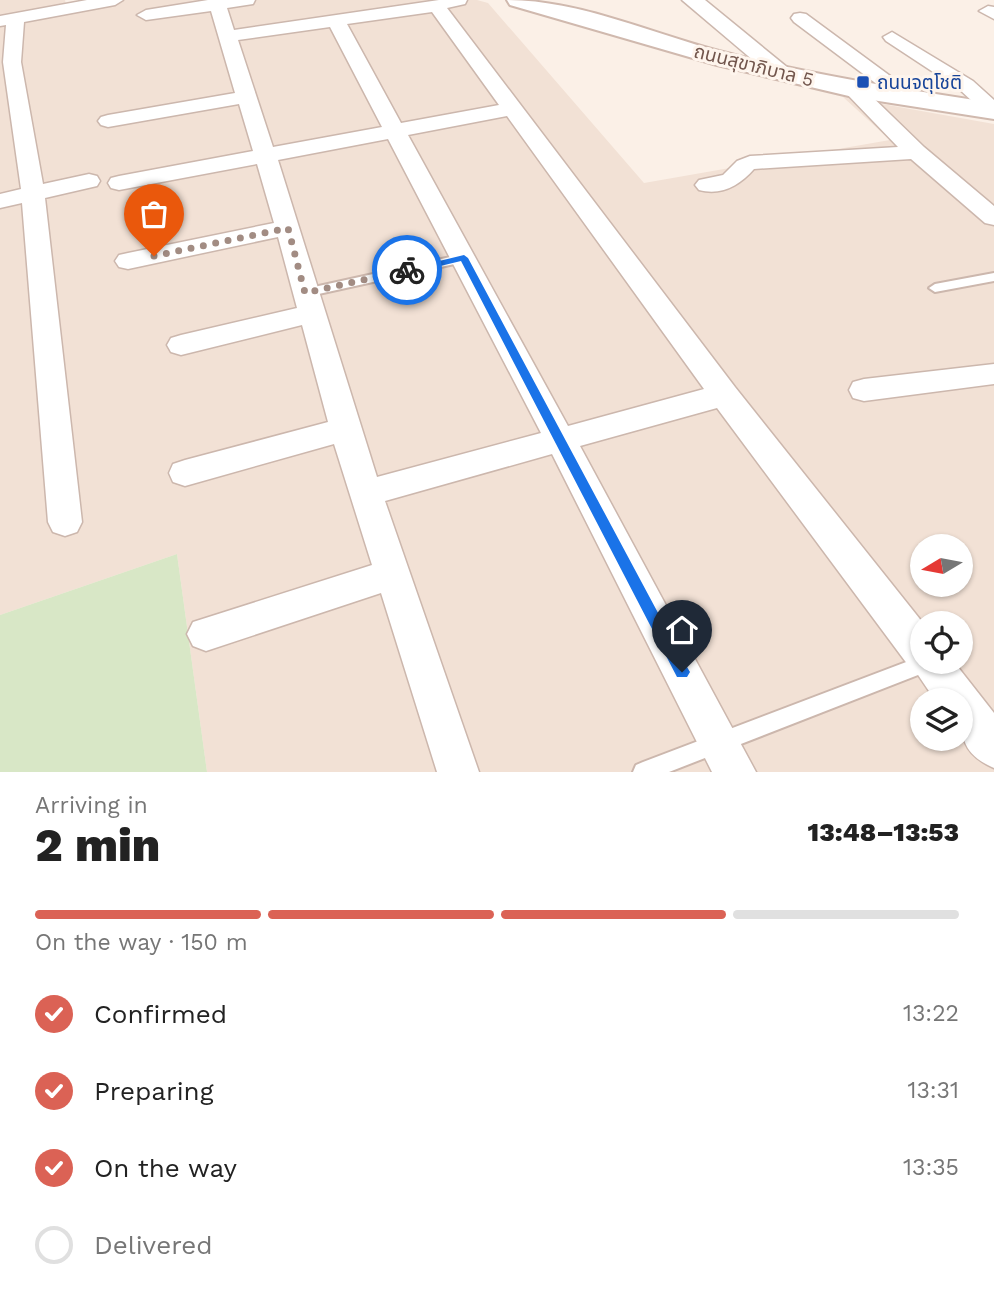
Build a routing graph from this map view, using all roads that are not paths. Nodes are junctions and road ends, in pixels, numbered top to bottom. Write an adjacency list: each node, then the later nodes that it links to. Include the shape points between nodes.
1 (115, 0): 10 (street)
2 (247, 0): 6 (street)
3 (459, 0): 7 (street)
4 (518, 0): 15 (main road, ถนนสุขาภิบาล 5)
5 (692, 0): 15 (street)
6 (217, 2): 8 (street); 12 (street)
7 (436, 6): 11 (street); 19 (street)
8 (146, 15)
9 (800, 18): 18 (street)
10 (8, 20): 14 (street)
11 (336, 21): 12 (street); 22 (street)
12 (229, 36): 17 (street)
13 (892, 37): 20 (street, via 966,85)
14 (6, 63): 23 (street)
15 (781, 72): 16 (main road, ถนนสุขาภิบาล 5)
16 (853, 89): 18 (main road, ถนนสุขาภิบาล 5); 24 (street)
17 (247, 97): 21 (street); 25 (street)
18 (909, 99): 20 (main road, ถนนสุขาภิบาล 5)
19 (512, 109): 22 (street); 41 (street)
20 (994, 111)
21 (108, 121)
22 (395, 131): 25 (street); 33 (street)
23 (12, 138): 29 (street)
24 (916, 152): 28 (street, via 750,163 729,181); 31 (street)
25 (266, 156): 27 (street); 32 (street)
26 (89, 181): 29 (street)
27 (119, 183)
28 (707, 185)
29 (33, 193): 30 (street); 46 (street)
30 (0, 201)
31 (994, 218)
32 (288, 228): 34 (street); 37 (street)
33 (464, 258): 37 (lane); 43 (street)
34 (128, 261)
35 (994, 277): 36 (lane)
36 (935, 288)
37 (308, 304): 38 (street); 42 (street)
38 (181, 345)
39 (994, 374): 40 (street)
40 (864, 390)
41 (724, 395): 43 (street); 49 (street)
42 (345, 429): 44 (street); 45 (street)
43 (561, 439): 45 (street); 54 (street)
44 (185, 473)
45 (366, 493): 47 (street)
46 (65, 522)
47 (392, 574): 48 (street); 56 (street)
48 (206, 634)
49 (910, 636)
50 (910, 670): 54 (lane)
51 (939, 674): 52 (street)
52 (950, 688)
53 (973, 719): 55 (street)
54 (719, 742): 57 (lane); 58 (street)
55 (994, 747)
56 (455, 771)
57 (643, 772)
58 (735, 772)

